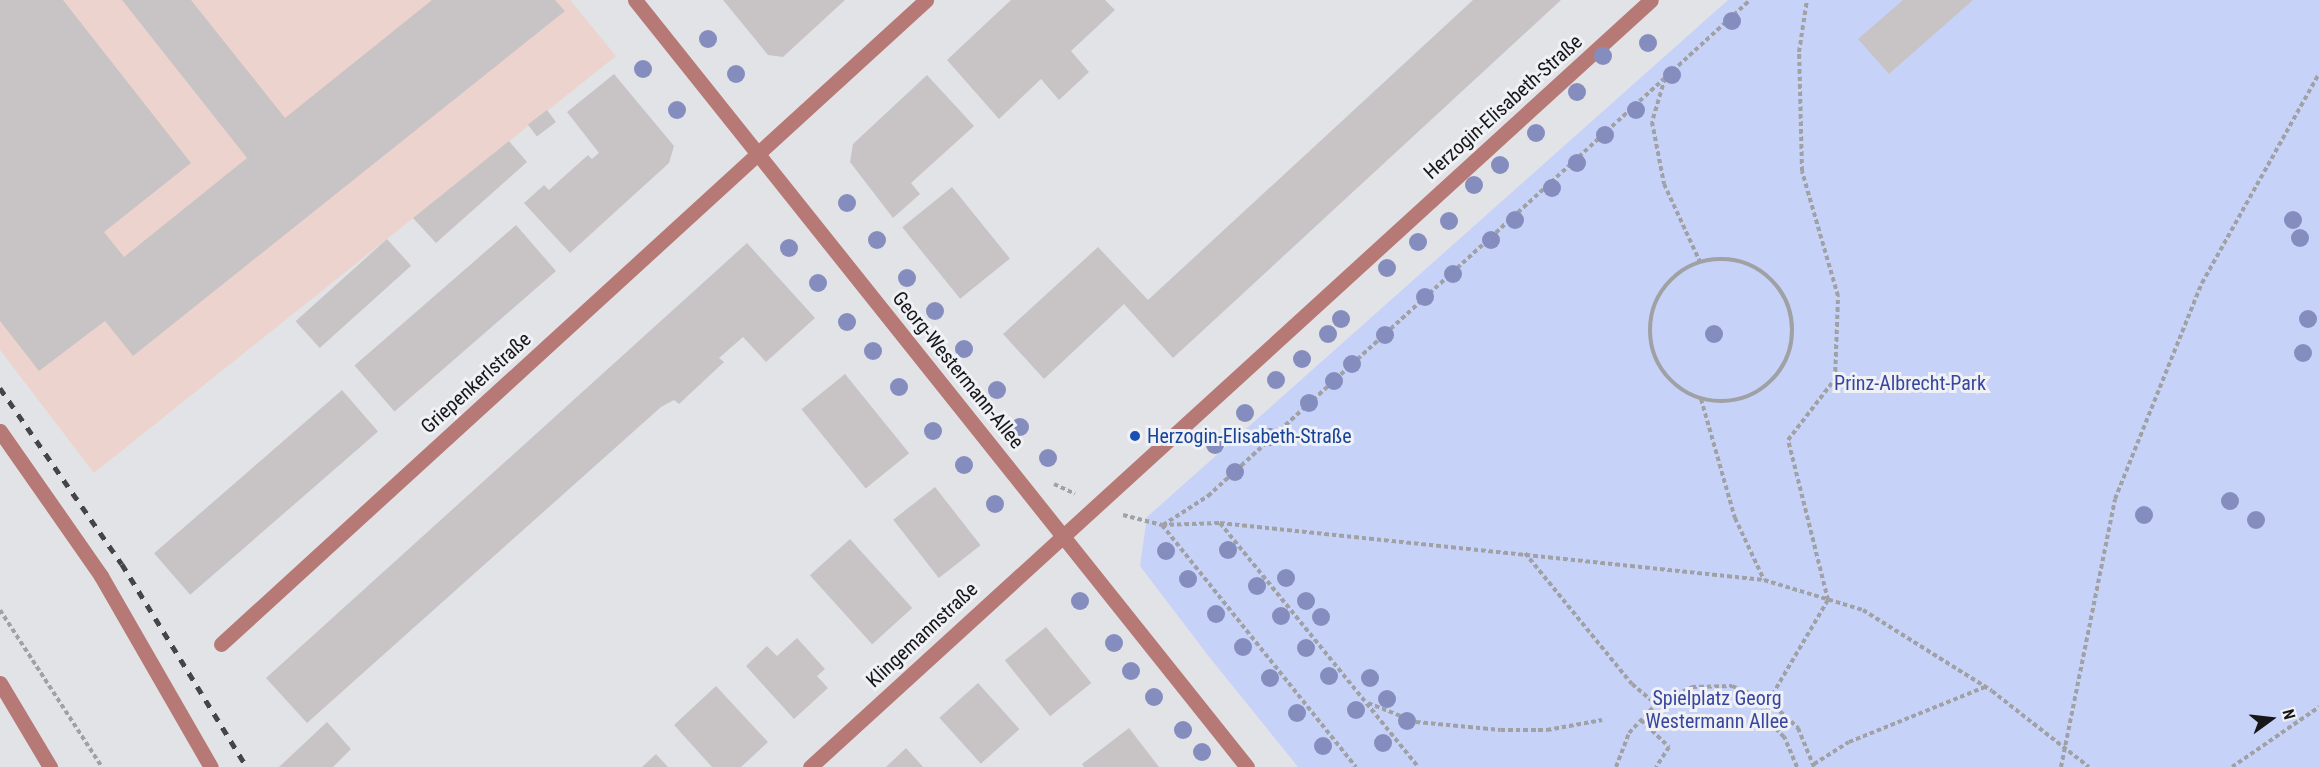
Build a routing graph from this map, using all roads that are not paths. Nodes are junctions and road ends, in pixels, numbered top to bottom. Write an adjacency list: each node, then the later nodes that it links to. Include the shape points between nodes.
1 (635, 0): 4 (street, Georg-Westermann-Allee)
2 (926, 0): 4 (street, Griepenkerlstraße)
3 (1651, 0): 6 (street, Herzogin-Elisabeth-Straße)
4 (759, 153): 6 (street, Georg-Westermann-Allee); 7 (street, Griepenkerlstraße)
5 (0, 431): 10 (street, via 101,576)
6 (1062, 534): 11 (street, Klingemannstraße); 12 (street, Georg-Westermann-Allee)
7 (220, 644)
8 (0, 683): 9 (street)
9 (50, 767)
10 (211, 767)
11 (810, 767)
12 (1246, 767)

